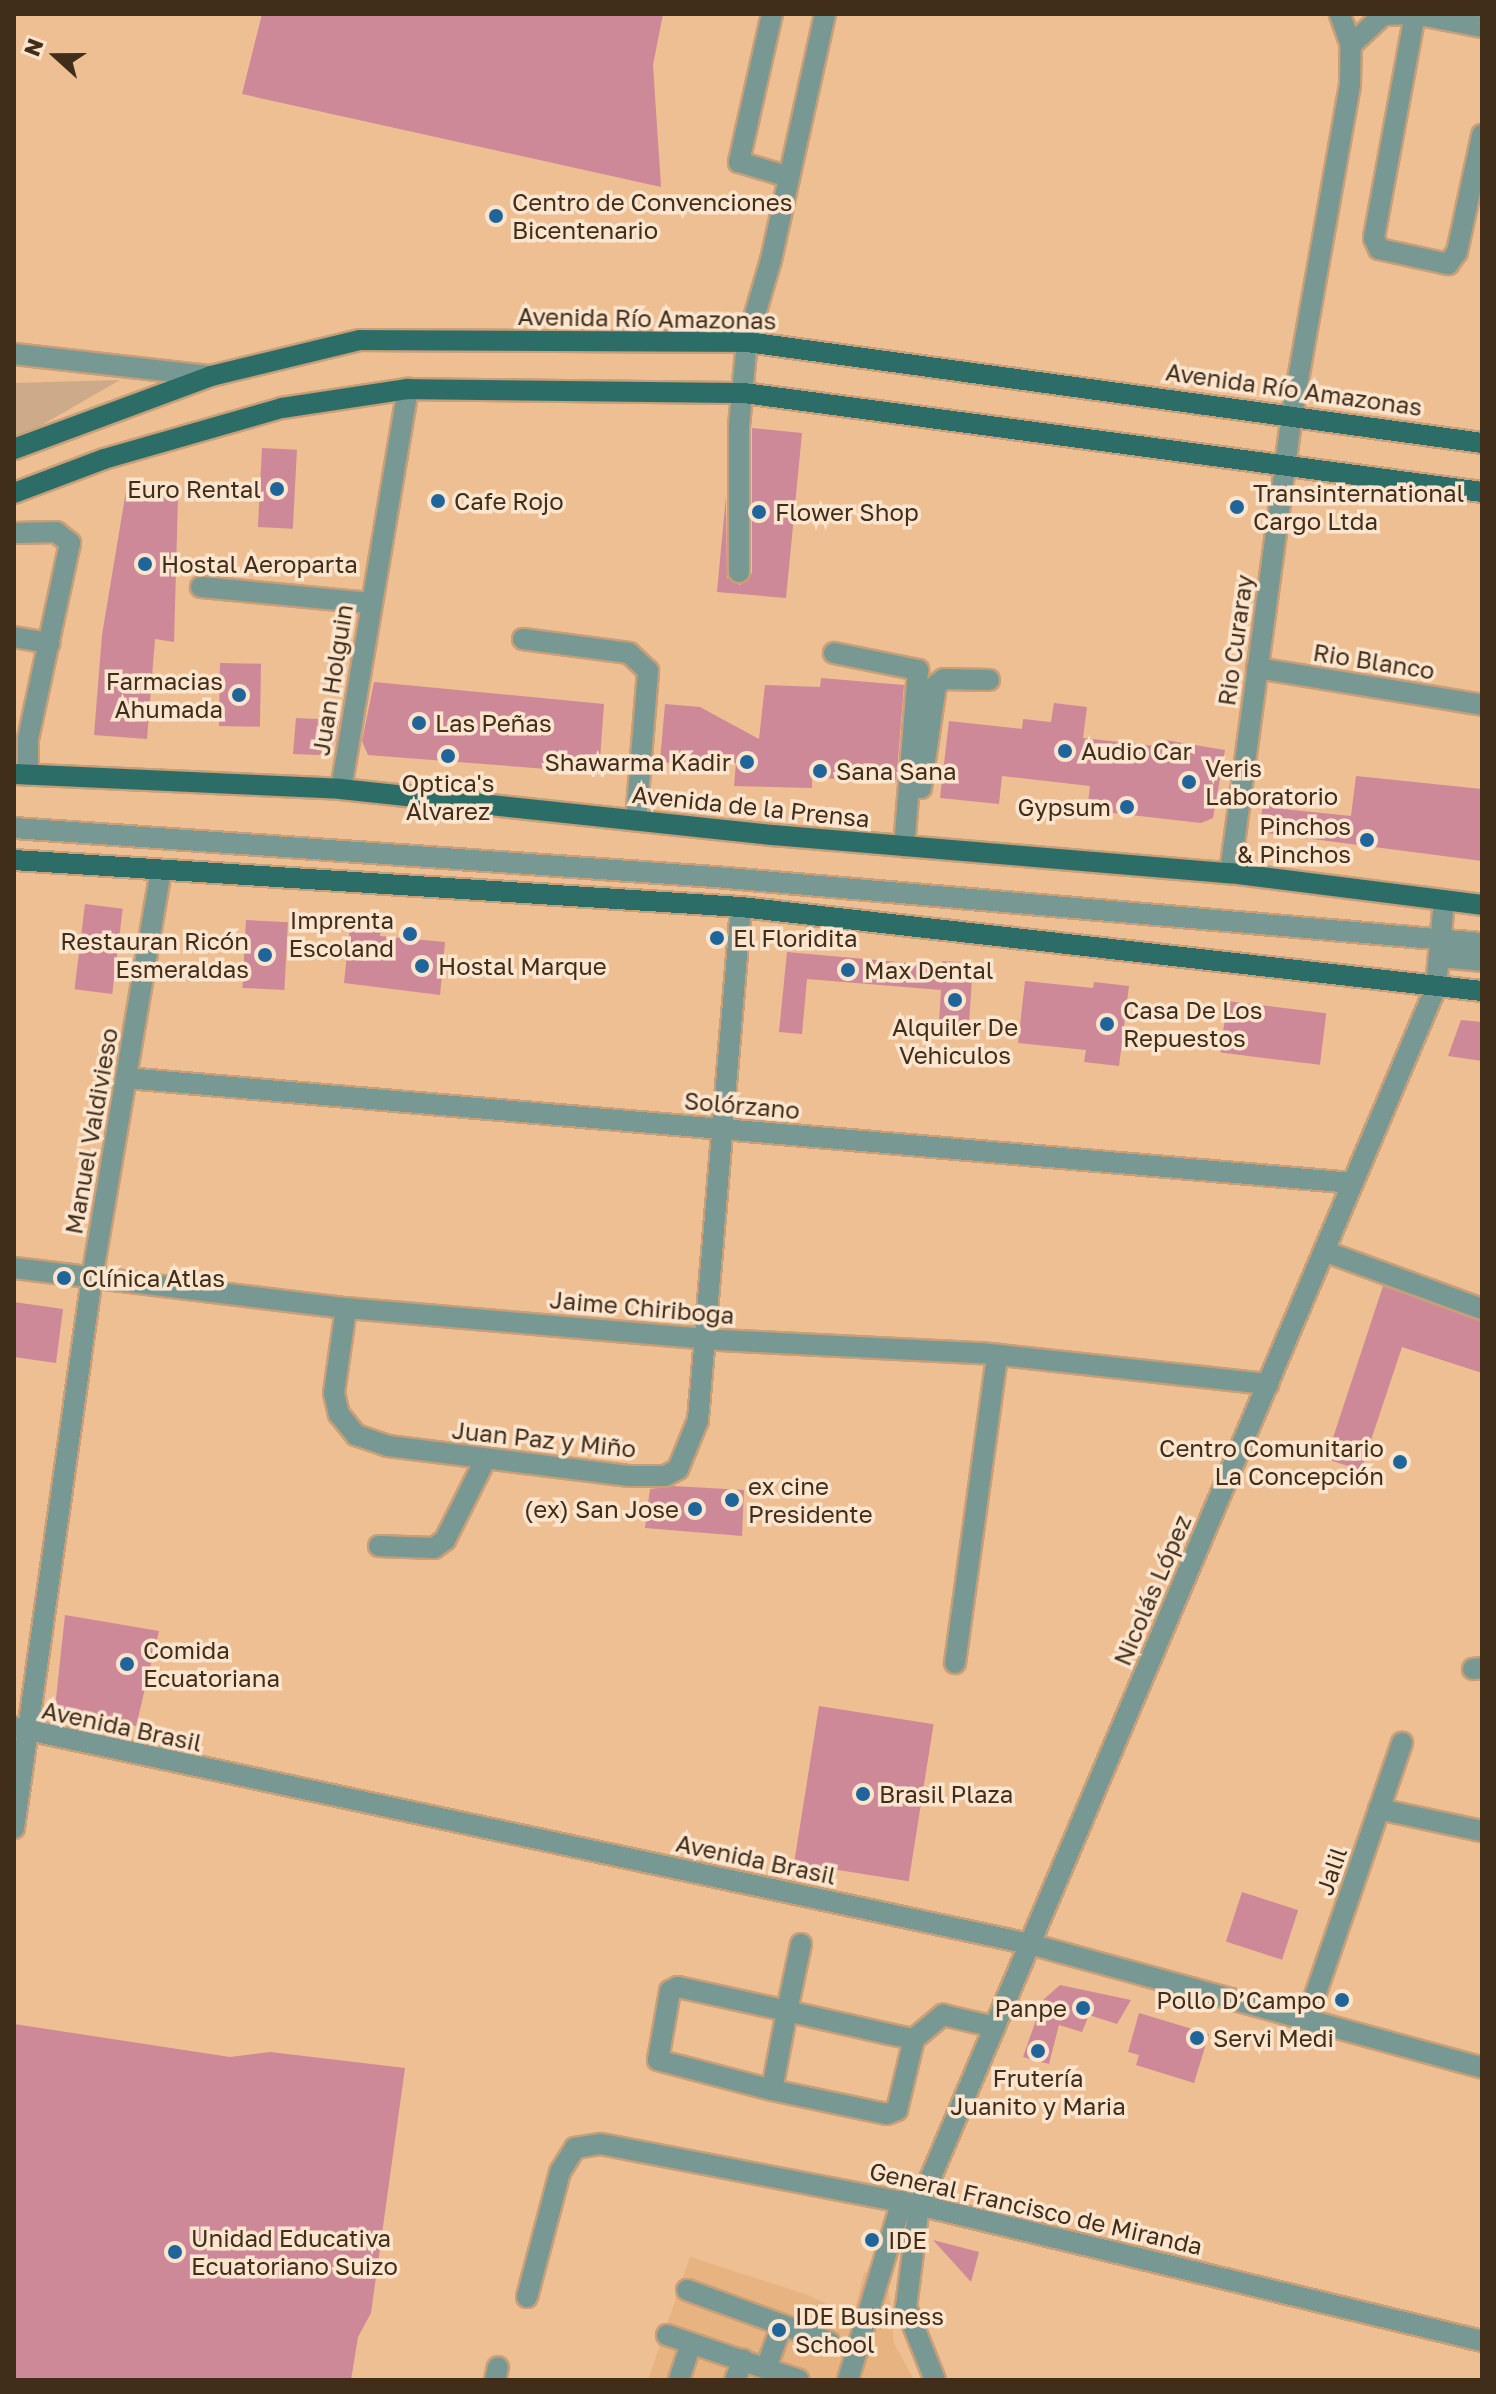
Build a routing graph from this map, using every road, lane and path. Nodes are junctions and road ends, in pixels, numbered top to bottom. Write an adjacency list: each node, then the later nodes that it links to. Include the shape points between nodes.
1 (772, 14): 8 (street, via 739,162)
2 (825, 14): 8 (street)
3 (1340, 14): 6 (street)
4 (1415, 14): 5 (street); 6 (street, via 1383,15); 7 (street, via 1374,238 1379,249 1448,264 1460,240)
5 (1482, 27)
6 (1351, 45): 14 (street, Rio Curaray, via 1350,84)
7 (1482, 135)
8 (789, 177): 9 (street)
9 (747, 342): 11 (main road, Avenida Río Amazonas, via 360,340); 13 (street); 14 (main road, Avenida Río Amazonas)
10 (14, 354): 11 (street)
11 (211, 376): 16 (main road, Avenida Río Amazonas)
12 (408, 389): 13 (main road); 19 (main road, via 282,408 104,459); 23 (street, Juan Holguin)
13 (744, 393): 17 (main road); 21 (street)
14 (1292, 414): 15 (main road, Avenida Río Amazonas); 17 (street, Rio Curaray)
15 (1482, 443)
16 (14, 449)
17 (1285, 464): 18 (main road); 28 (street, Rio Curaray)
18 (1482, 492)
19 (14, 493)
20 (14, 533): 26 (street, via 56,532 70,543)
21 (739, 572)
22 (201, 587): 23 (street)
23 (370, 603): 32 (street, Juan Holguin)
24 (14, 637): 26 (street)
25 (523, 639): 33 (street, via 629,653 648,671)
26 (49, 643): 31 (street)
27 (834, 653): 35 (street, via 918,670)
28 (1257, 668): 30 (street, Rio Blanco); 38 (street, Rio Curaray)
29 (989, 680): 35 (street, via 944,679 936,685)
30 (1482, 705)
31 (21, 774): 32 (main road, Avenida de la Prensa)
32 (341, 789): 33 (main road, Avenida de la Prensa)
33 (636, 821): 35 (main road, Avenida de la Prensa)
34 (14, 828): 43 (street, via 715,877)
35 (909, 847): 38 (main road, Avenida de la Prensa)
36 (14, 860): 37 (main road)
37 (161, 872): 41 (main road); 47 (street, Manuel Valdivieso)
38 (1230, 873): 39 (main road, Avenida de la Prensa)
39 (1444, 900): 40 (main road, Avenida de la Prensa); 43 (street, Nicolás López)
40 (1482, 905)
41 (741, 907): 45 (main road); 48 (street, Juan Paz y Miño)
42 (1482, 943): 43 (street)
43 (1441, 948): 44 (street); 45 (street, Nicolás López)
44 (1482, 961)
45 (1436, 987): 46 (main road); 49 (street, Nicolás López)
46 (1482, 991)
47 (126, 1078): 48 (street, Solórzano); 52 (street, Manuel Valdivieso)
48 (721, 1130): 49 (street, Solórzano); 55 (street, Juan Paz y Miño)
49 (1353, 1183): 50 (street, Nicolás López)
50 (1324, 1251): 54 (street); 57 (street, Nicolás López)
51 (14, 1268): 52 (street, Jaime Chiriboga)
52 (92, 1278): 53 (street, Jaime Chiriboga); 61 (street, Manuel Valdivieso)
53 (346, 1308): 55 (street, Jaime Chiriboga); 58 (street, Juan Paz y Miño, via 334,1393 348,1428 388,1446)
54 (1482, 1309)
55 (706, 1338): 56 (street, Jaime Chiriboga); 58 (street, Juan Paz y Miño, via 698,1420 678,1469 665,1476 628,1476)
56 (997, 1355): 57 (street, Jaime Chiriboga); 60 (street)
57 (1268, 1384): 67 (street, Nicolás López)
58 (485, 1460): 59 (street, via 445,1540 434,1548)
59 (379, 1546)
60 (955, 1663)
61 (22, 1730): 64 (street, Manuel Valdivieso); 67 (street, Avenida Brasil)
62 (1402, 1743): 63 (street, Jalil)
63 (1379, 1809): 65 (street); 69 (street, Jalil)
64 (14, 1828)
65 (1482, 1831)
66 (801, 1944): 68 (street)
67 (1030, 1944): 69 (street, Avenida Brasil); 70 (street, Nicolás López)
68 (787, 2011): 71 (street); 73 (street); 73 (street, via 674,1988 656,2052 664,2066)
69 (1308, 2016): 72 (street, Avenida Brasil)
70 (995, 2027): 71 (street, via 943,2015); 74 (street, Nicolás López)
71 (914, 2039): 73 (street, via 897,2110 887,2114)
72 (1482, 2068)
73 (772, 2090)
74 (911, 2203): 76 (street, General Francisco de Miranda, via 601,2144 575,2148 560,2172); 79 (street, General Francisco de Miranda); 86 (street); 87 (street, via 906,2307)
75 (687, 2290): 77 (street)
76 (527, 2297)
77 (782, 2325): 80 (street); 82 (street)
78 (667, 2335): 81 (street)
79 (1482, 2341)
80 (829, 2342)
81 (691, 2344): 83 (street); 84 (street)
82 (766, 2368): 83 (street); 85 (street)
83 (739, 2370)
84 (679, 2380)
85 (799, 2380)
86 (848, 2380)
87 (935, 2380)

